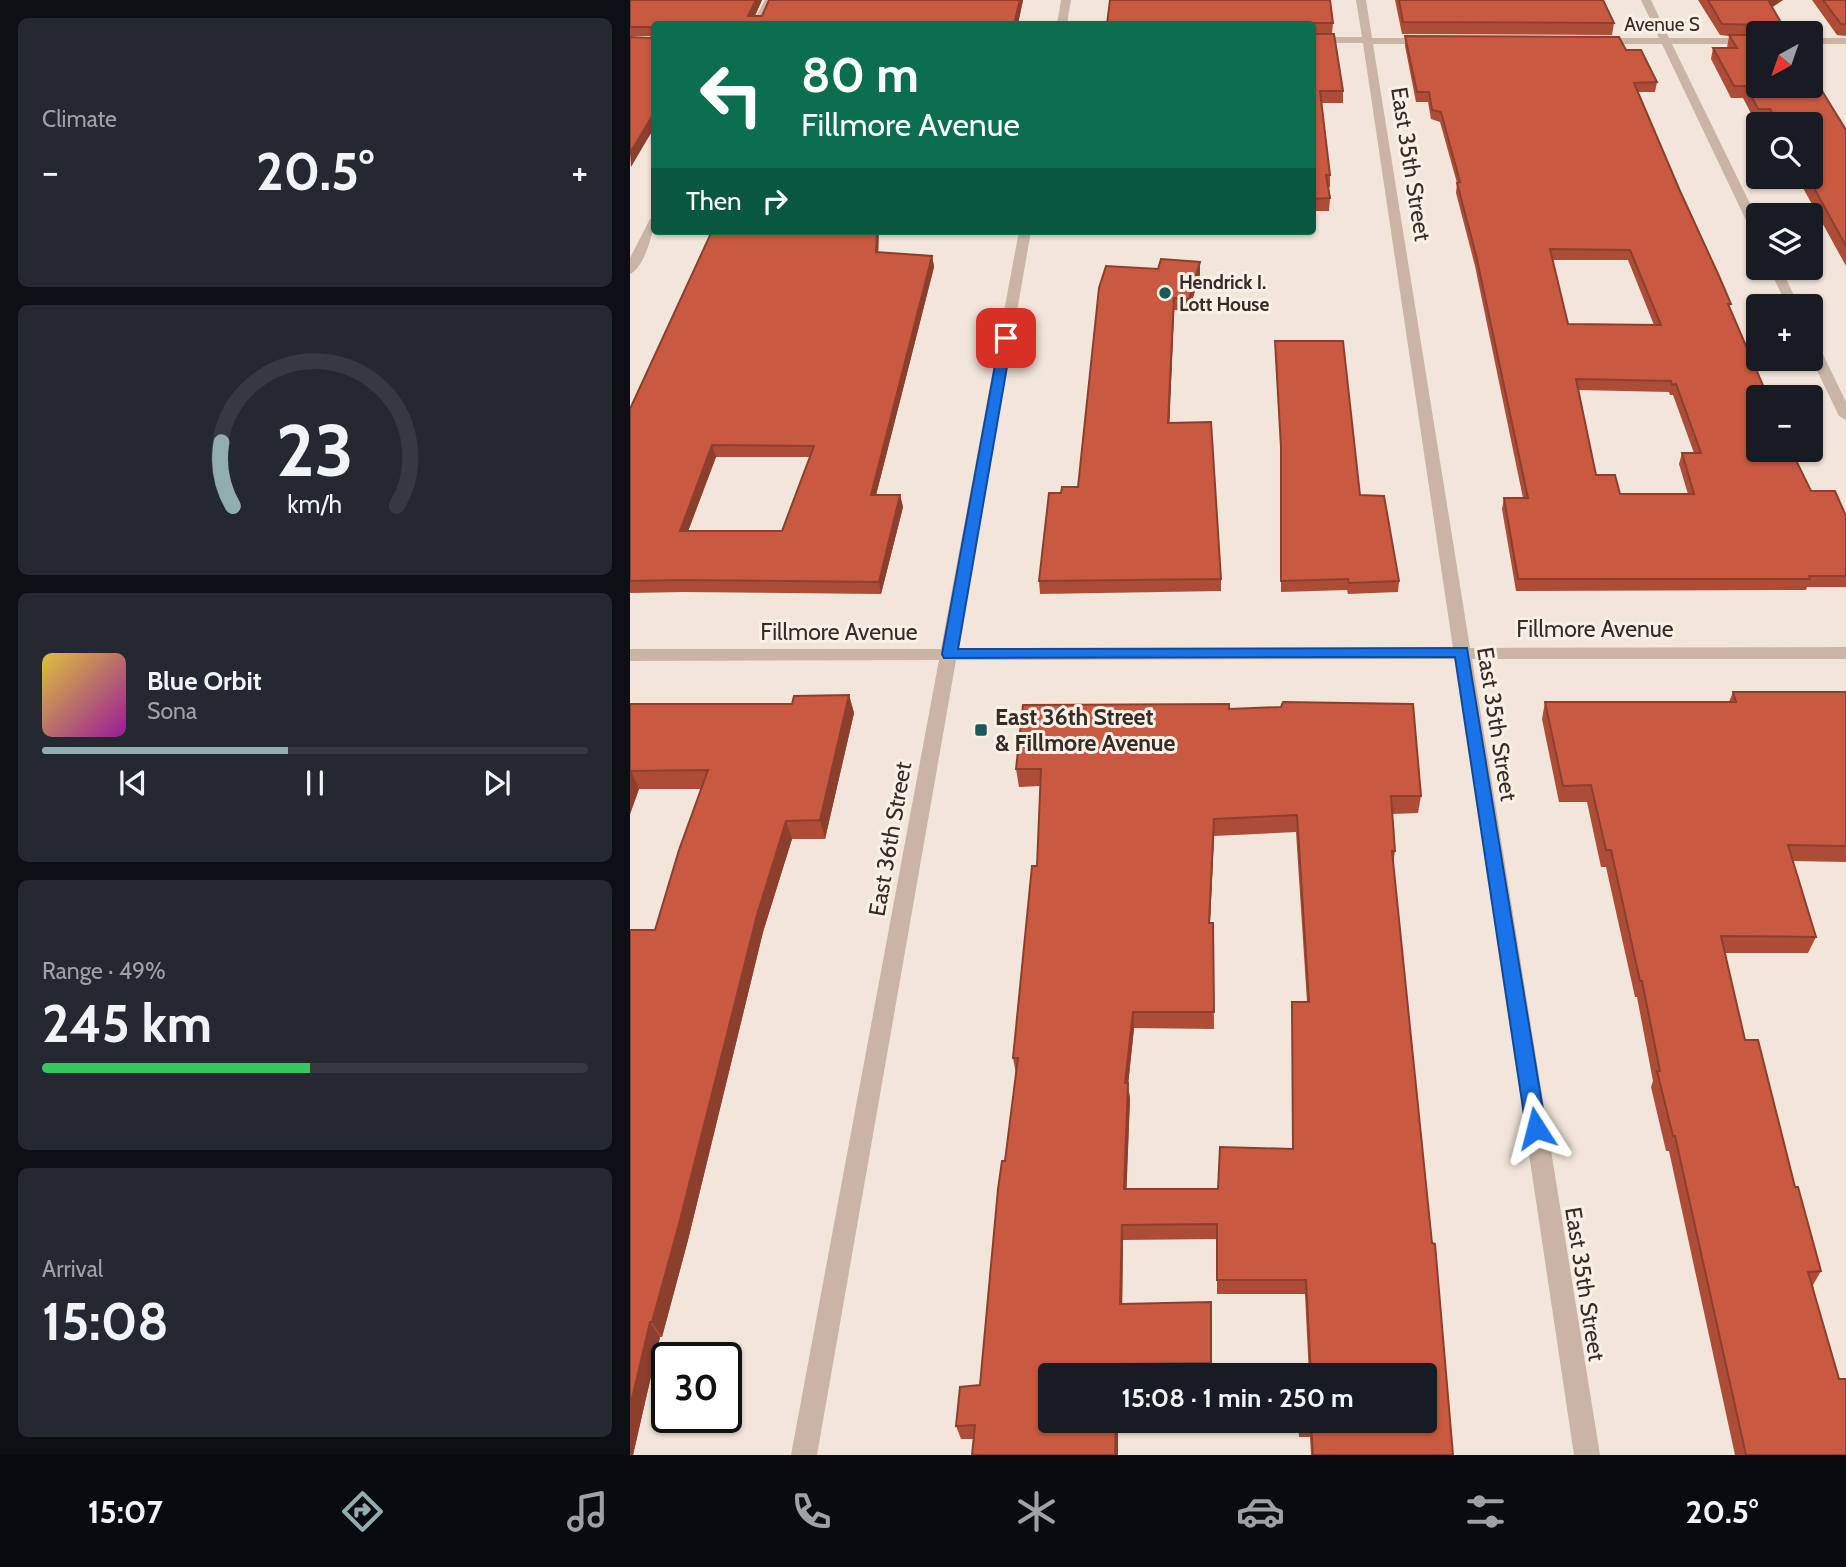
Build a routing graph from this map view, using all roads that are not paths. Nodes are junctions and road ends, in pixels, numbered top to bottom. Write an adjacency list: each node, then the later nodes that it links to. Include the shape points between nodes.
1 (770, 0): 5 (street)
2 (1066, 0): 6 (street)
3 (1361, 0): 8 (street, East 35th Street)
4 (1646, 0): 11 (street)
5 (759, 21)
6 (1062, 21)
7 (1316, 40): 8 (street)
8 (1367, 40): 9 (street); 21 (street, East 35th Street)
9 (1435, 41)
10 (1585, 41): 11 (street, Avenue S)
11 (1666, 41): 12 (street, Avenue S); 15 (street)
12 (1746, 41)
13 (1824, 41): 14 (street)
14 (1846, 41)
15 (1746, 208)
16 (651, 228): 18 (street)
17 (1024, 235): 23 (street, East 36th Street)
18 (630, 270)
19 (1823, 369): 20 (street)
20 (1846, 416)
21 (1462, 652): 22 (street, Fillmore Avenue); 23 (street, Fillmore Avenue); 26 (street, East 35th Street)
22 (1846, 653)
23 (949, 654): 24 (street, Fillmore Avenue); 25 (street, East 36th Street)
24 (630, 655)
25 (804, 1455)
26 (1587, 1455)

